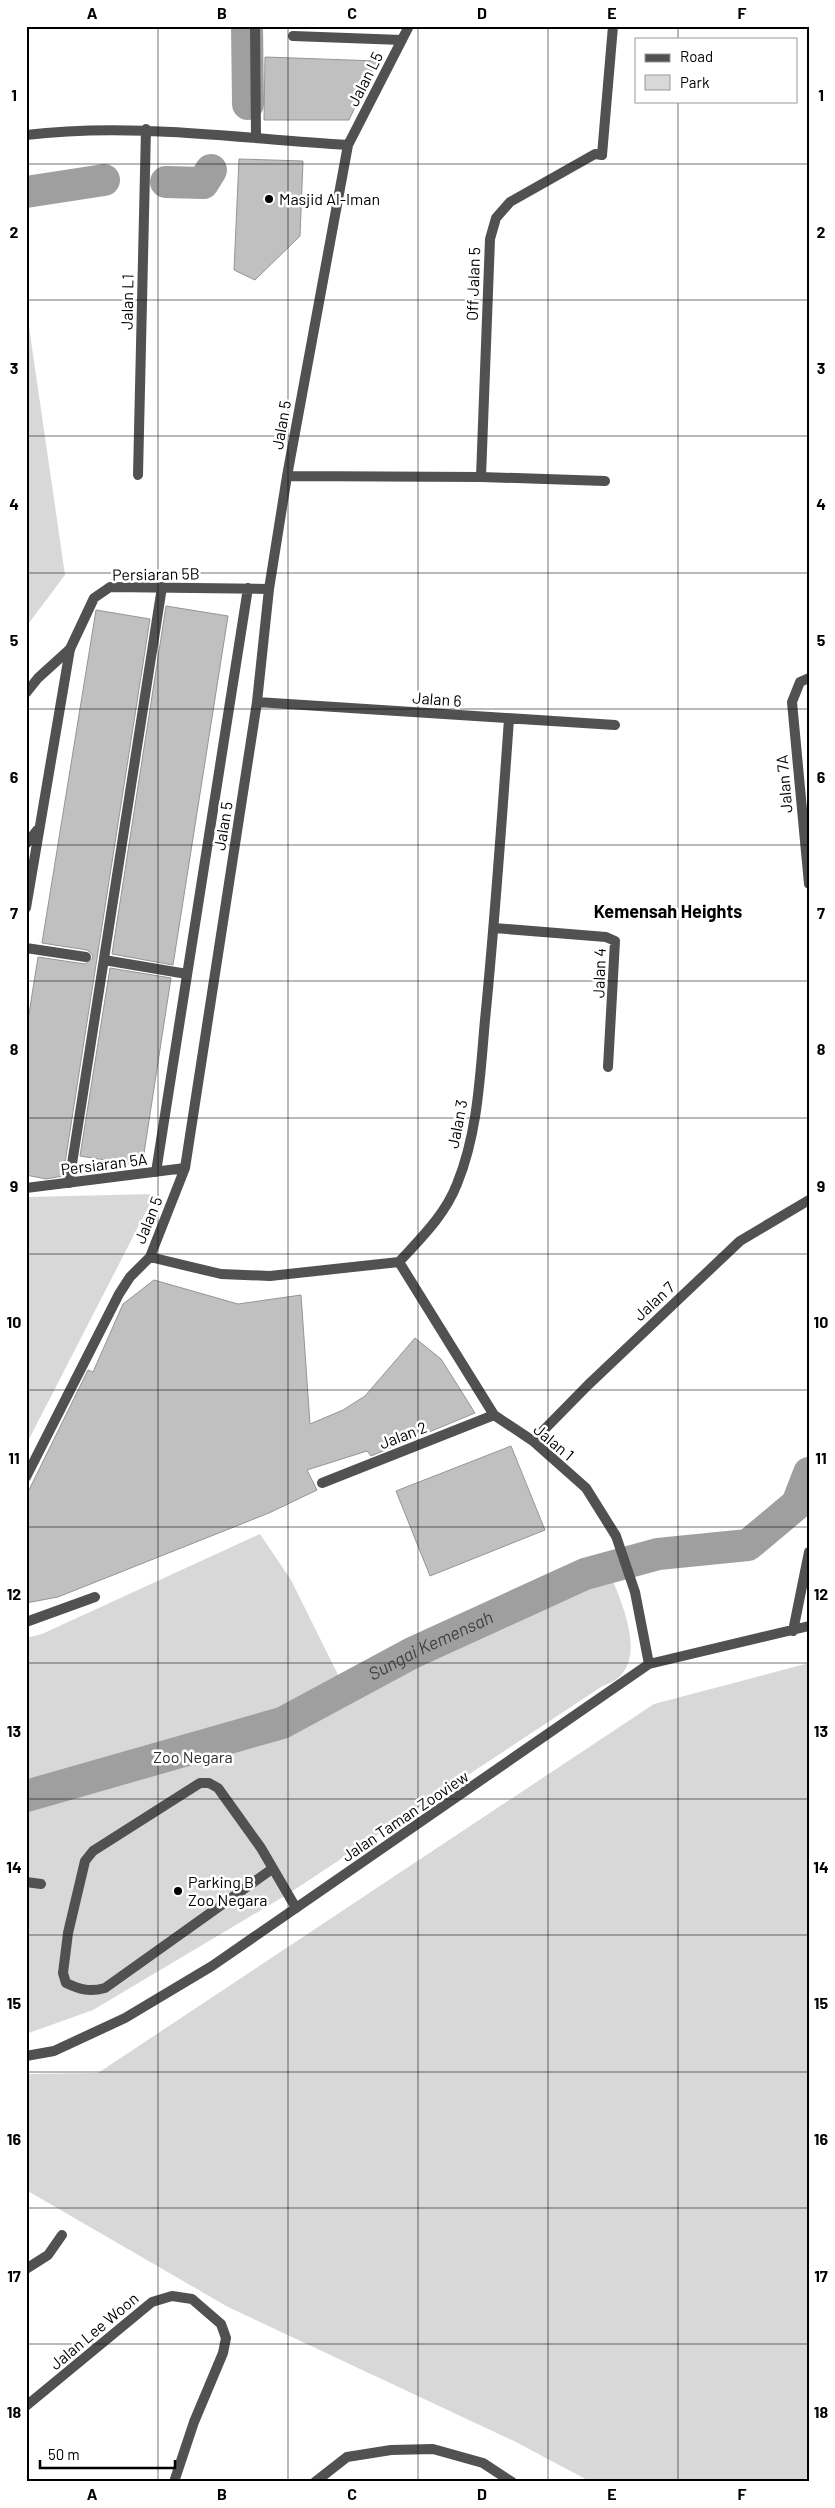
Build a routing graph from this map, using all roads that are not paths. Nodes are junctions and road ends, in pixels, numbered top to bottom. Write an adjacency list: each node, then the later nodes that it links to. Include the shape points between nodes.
1 (255, 26): 8 (street)
2 (409, 26): 5 (street, Jalan L5)
3 (613, 26): 12 (street, Off Jalan 5, via 602,155 594,154 510,202 496,218 490,239)
4 (292, 36): 5 (street)
5 (402, 40): 9 (street, Jalan L5)
6 (146, 129): 7 (street, via 55,131); 8 (street); 10 (street, Jalan L1)
7 (26, 135)
8 (256, 138): 9 (street)
9 (348, 145): 11 (street, Jalan 5)
10 (138, 475)
11 (287, 476): 12 (street); 16 (street, Jalan 5)
12 (481, 477): 13 (street)
13 (605, 481)
14 (162, 587): 15 (street, Persiaran 5B); 17 (street, Persiaran 5B, via 110,587 94,598); 30 (street)
15 (248, 588): 16 (street, Persiaran 5B); 31 (street, Jalan 5)
16 (269, 589): 20 (street, Jalan 5)
17 (70, 649): 19 (street); 23 (street, Persiaran 5B)
18 (805, 680): 25 (street, Jalan 7A, via 792,702)
19 (26, 693)
20 (257, 702): 21 (street, Jalan 6); 33 (street, Jalan 5)
21 (509, 719): 22 (street, Jalan 6); 27 (street, Jalan 3)
22 (615, 725)
23 (38, 828): 24 (street); 26 (street, Persiaran 5B)
24 (26, 844)
25 (809, 884)
26 (26, 908)
27 (494, 928): 32 (street, Jalan 4, via 615,941); 39 (street, Jalan 3, via 477,1104 468,1149 457,1184 442,1213)
28 (26, 948): 29 (street)
29 (86, 958)
30 (104, 960): 31 (street); 35 (street)
31 (187, 974): 34 (street, Jalan 5)
32 (608, 1067)
33 (185, 1168): 34 (street, Persiaran 5A); 38 (street, Jalan 5)
34 (156, 1172): 35 (street, Persiaran 5A)
35 (69, 1183): 36 (street, Persiaran 5A)
36 (26, 1188)
37 (809, 1200): 41 (street, Jalan 7, via 740,1241 588,1385)
38 (150, 1257): 39 (street, via 221,1274 270,1276); 42 (street, Jalan 5, via 130,1276 119,1294)
39 (399, 1262): 40 (street, Jalan 1)
40 (494, 1415): 41 (street, Jalan 1); 43 (street, Jalan 2)
41 (533, 1442): 49 (street, Jalan 1, via 586,1488 616,1536 634,1592)
42 (26, 1477)
43 (322, 1483)
44 (809, 1552): 48 (street)
45 (95, 1598): 46 (street)
46 (26, 1622)
47 (809, 1626): 48 (street, Jalan Taman Zooview)
48 (793, 1631): 49 (street, Jalan Taman Zooview)
49 (649, 1664): 53 (street, Jalan Taman Zooview)
50 (272, 1869): 50 (street, via 218,1788 200,1783 93,1851 85,1861 68,1933 63,1973 66,1983 80,1990 105,1988); 53 (street)
51 (26, 1882): 52 (street)
52 (41, 1884)
53 (296, 1908): 54 (street, Jalan Taman Zooview, via 212,1966 125,2018 54,2050)
54 (26, 2056)
55 (62, 2235): 56 (street, via 48,2255)
56 (26, 2269)
57 (26, 2406): 58 (street, Jalan Lee Woon, via 152,2302 172,2296 192,2299 222,2324 226,2338)
58 (174, 2482)
59 (315, 2482): 60 (street, via 347,2457 433,2448 483,2463)
60 (512, 2482)

